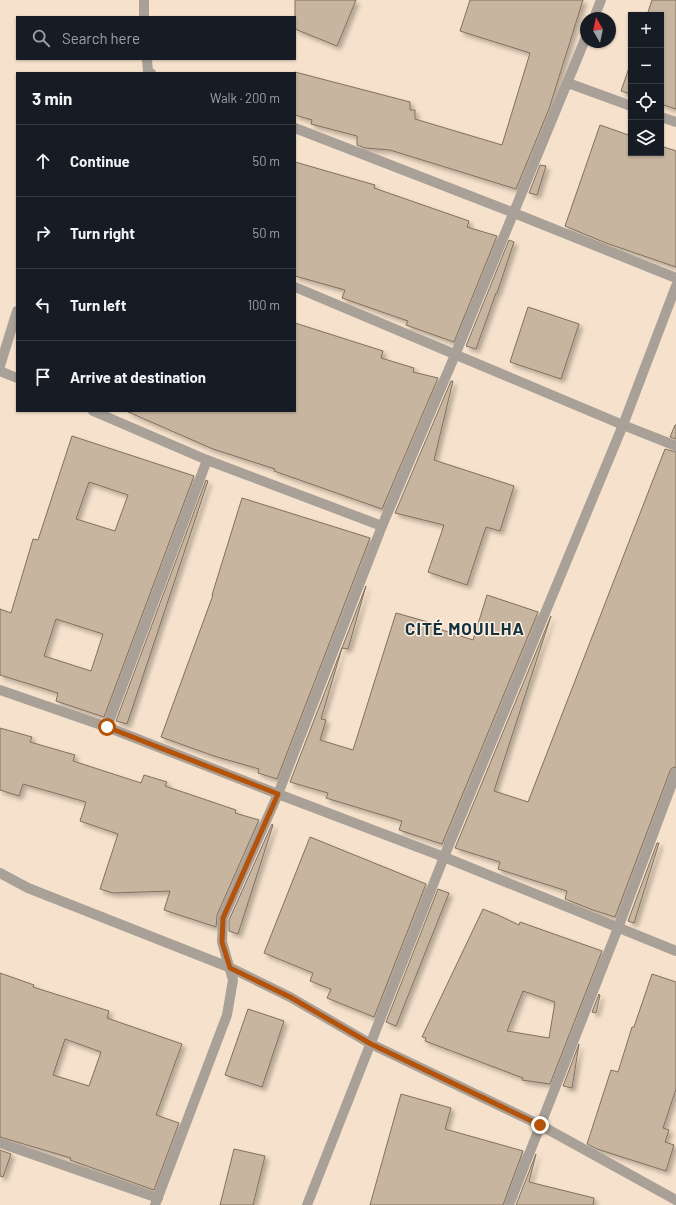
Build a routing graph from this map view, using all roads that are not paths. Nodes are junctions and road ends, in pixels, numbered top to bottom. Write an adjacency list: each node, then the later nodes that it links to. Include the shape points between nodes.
1 (144, 0): 4 (street)
2 (601, 0): 3 (street)
3 (596, 12)
4 (144, 16)
5 (582, 48): 8 (street)
6 (147, 60): 7 (street)
7 (149, 72)
8 (568, 83): 9 (street); 13 (street)
9 (628, 105)
10 (664, 118): 11 (street)
11 (676, 122)
12 (296, 128): 13 (street)
13 (514, 212): 14 (street); 18 (street)
14 (676, 278)
15 (676, 286): 23 (street)
16 (296, 287): 18 (street)
17 (16, 313): 19 (street)
18 (456, 355): 23 (street); 26 (street)
19 (0, 366)
20 (0, 371): 21 (street)
21 (16, 378)
22 (95, 412): 25 (street)
23 (623, 425): 24 (street); 31 (street)
24 (676, 446)
25 (207, 460): 26 (street); 28 (street)
26 (382, 526): 30 (street)
27 (0, 690): 28 (street)
28 (107, 727): 30 (street)
29 (676, 773): 33 (street)
30 (278, 794): 31 (street); 35 (street, via 223,918 222,942)
31 (444, 857): 33 (street); 36 (street)
32 (0, 874): 35 (street, via 28,888)
33 (618, 928): 34 (street); 37 (street)
34 (676, 951)
35 (230, 968): 36 (street, via 290,997); 40 (street, via 233,980 227,1015)
36 (371, 1044): 37 (street); 41 (street)
37 (540, 1125): 39 (street); 42 (street)
38 (0, 1143): 40 (street)
39 (676, 1200)
40 (157, 1202)
41 (307, 1205)
42 (509, 1205)

